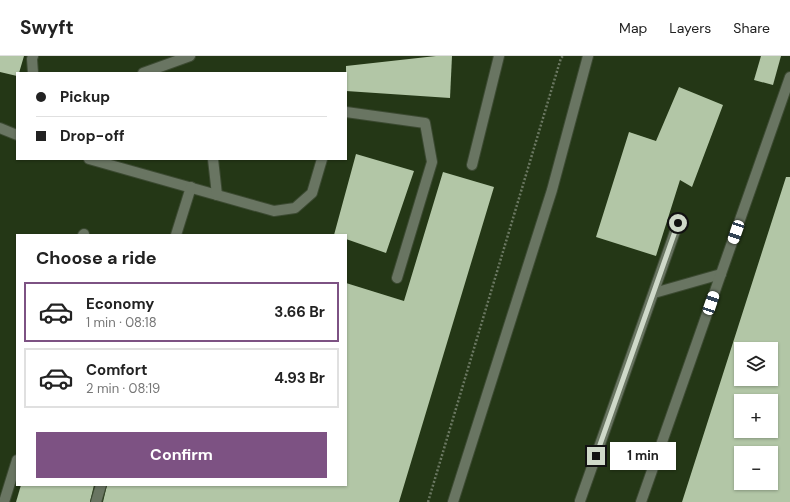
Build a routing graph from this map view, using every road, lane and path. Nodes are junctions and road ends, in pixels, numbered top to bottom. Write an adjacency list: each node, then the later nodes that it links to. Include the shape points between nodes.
1 (33, 56): 6 (lane)
2 (190, 56): 7 (lane)
3 (499, 56): 15 (lane)
4 (563, 56): 28 (path)
5 (588, 56): 29 (lane, via 552,190)
6 (33, 72)
7 (146, 72)
8 (790, 76): 20 (lane)
9 (347, 112): 21 (lane, via 425,123 432,162)
10 (0, 128): 11 (lane)
11 (16, 135)
12 (92, 160): 16 (lane)
13 (213, 160): 17 (lane)
14 (322, 160): 17 (lane, via 312,193 295,208 274,211)
15 (472, 165)
16 (190, 188): 17 (lane); 19 (lane)
17 (217, 195)
18 (678, 223): 22 (lane)
19 (176, 234)
20 (721, 274): 22 (lane); 30 (lane)
21 (397, 278)
22 (654, 293): 25 (lane)
23 (16, 463): 26 (lane)
24 (101, 486): 27 (lane)
25 (580, 501)
26 (4, 502)
27 (96, 502)
28 (428, 502)
29 (453, 502)
30 (641, 502)

